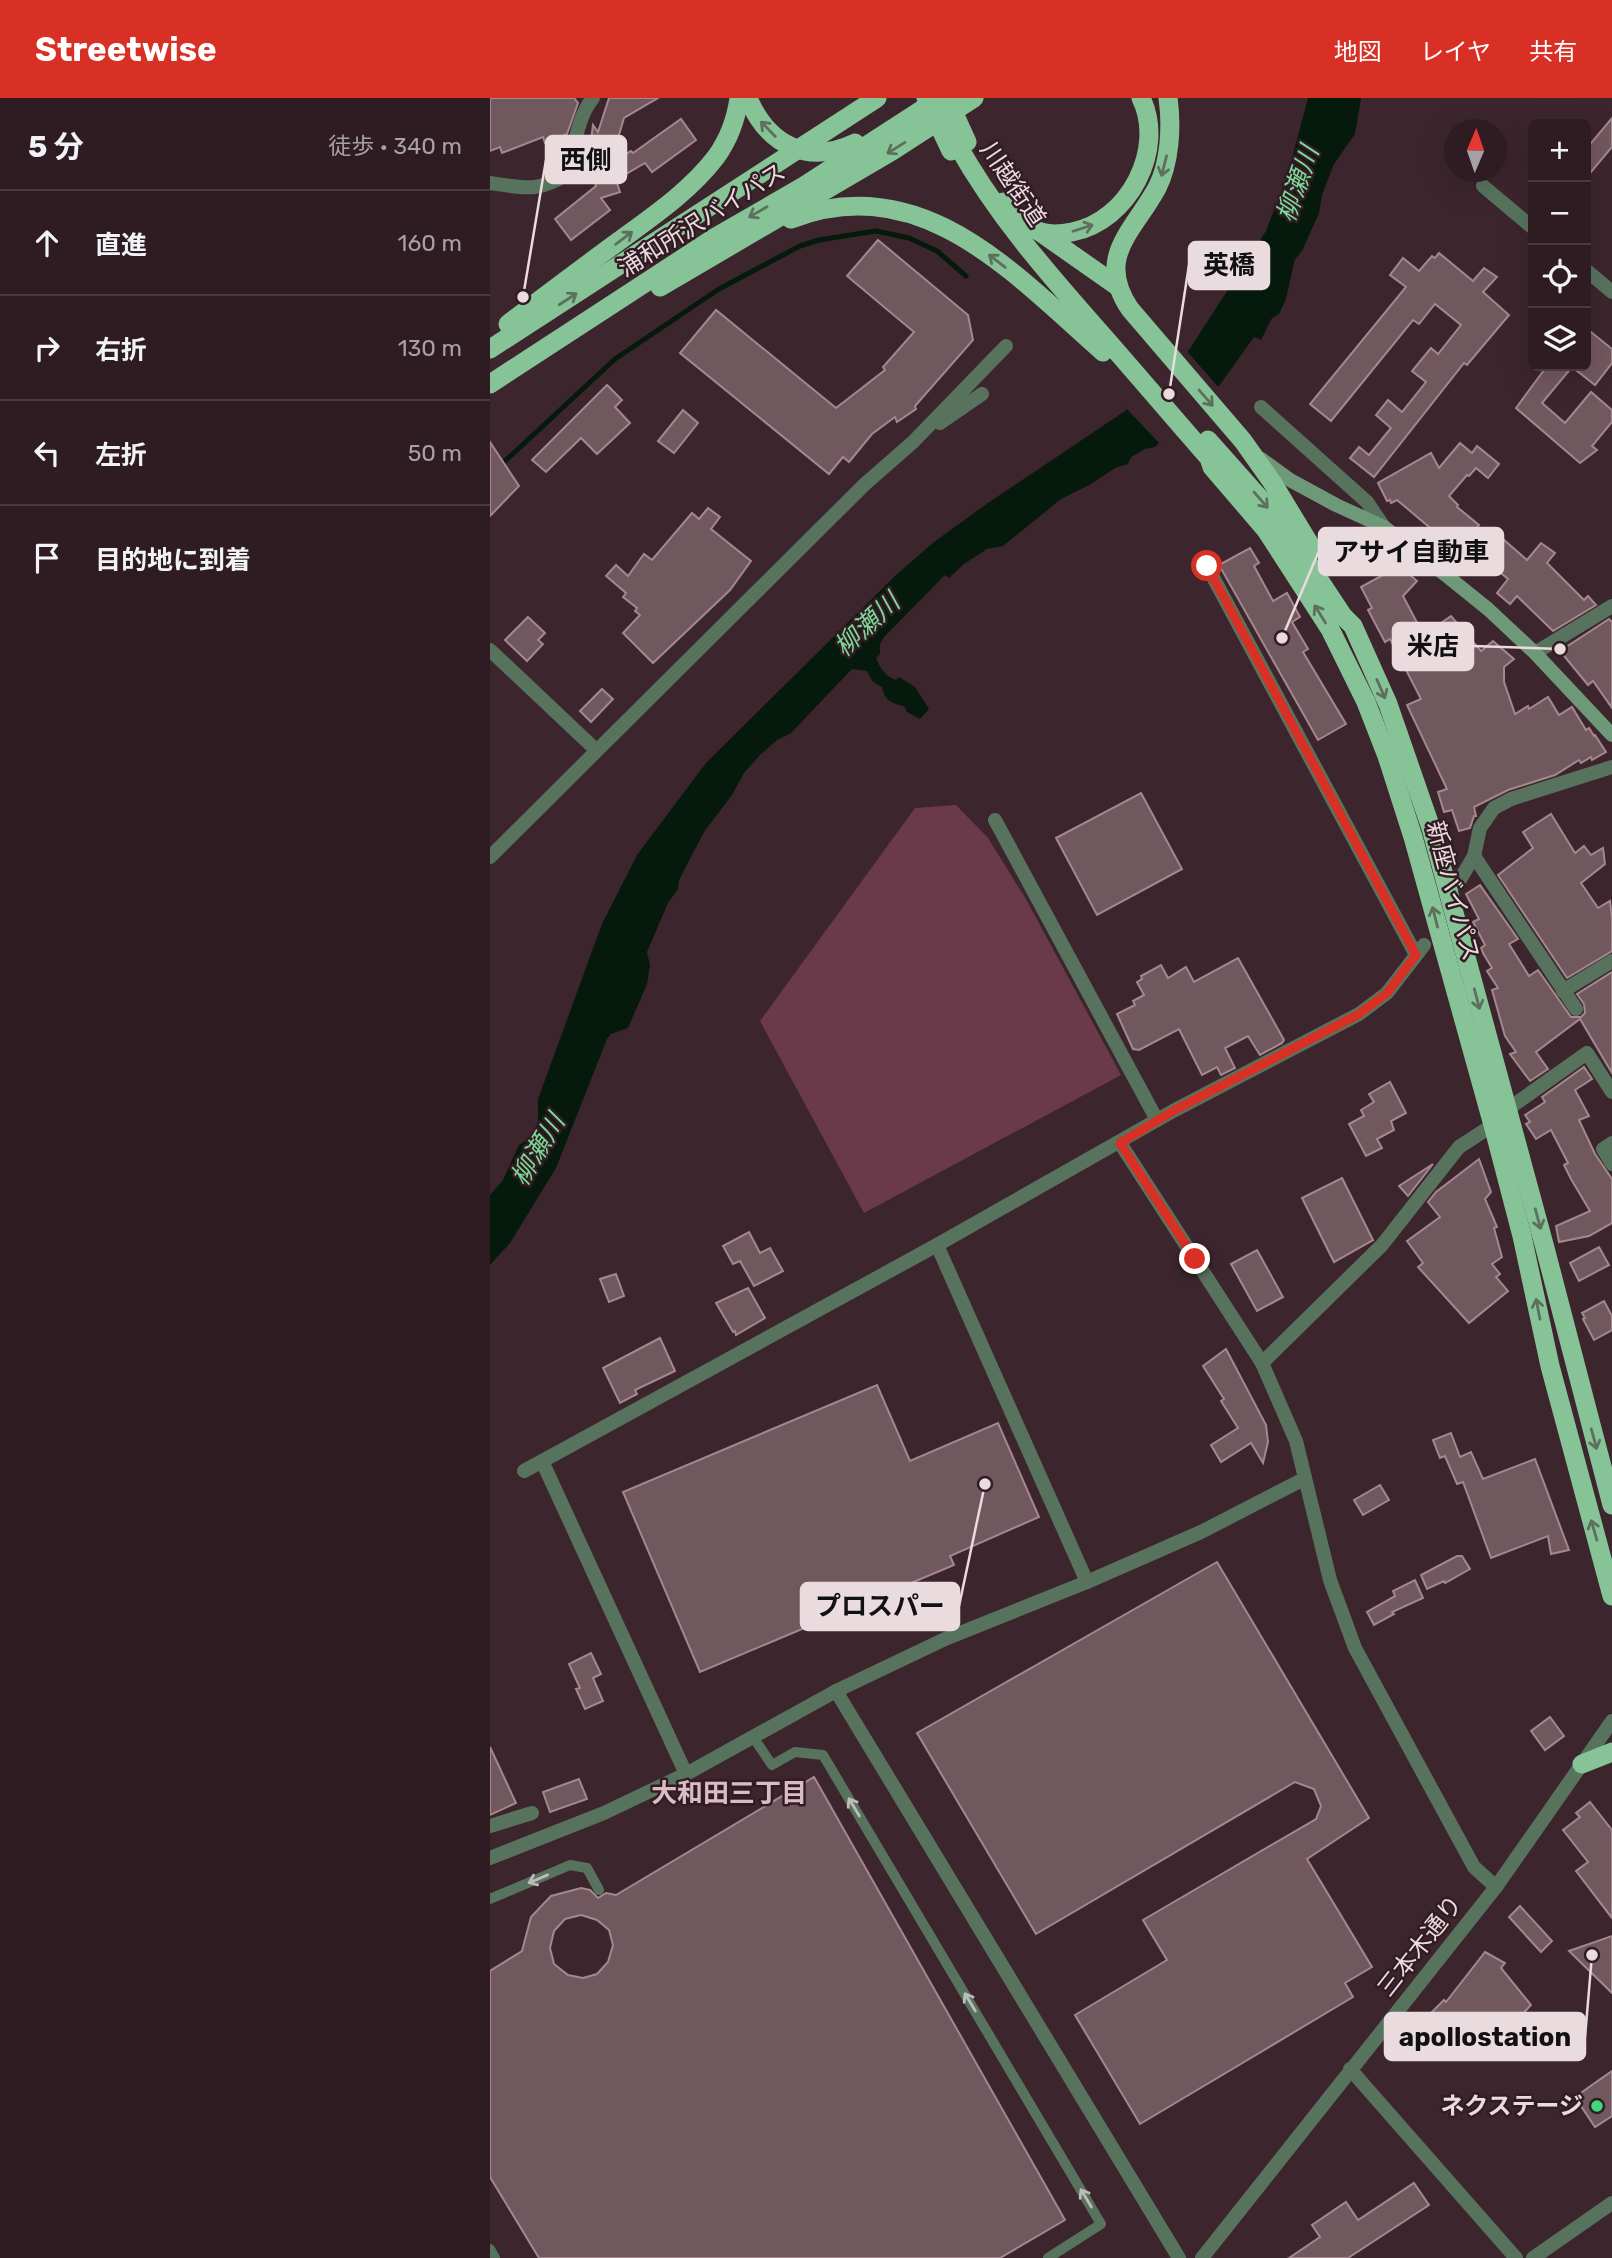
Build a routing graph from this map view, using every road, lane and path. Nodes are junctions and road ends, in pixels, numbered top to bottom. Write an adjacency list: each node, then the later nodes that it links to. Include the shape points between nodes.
1 (593, 98): 13 (street, via 578,131 569,173 533,189)
2 (739, 98): 24 (highway, one-way to 2, via 664,208 697,178 729,136)
3 (748, 98): 12 (highway, one-way to 3, via 762,123)
4 (877, 98): 12 (highway, 浦和所沢バイパス)
5 (926, 98): 11 (highway, bridge)
6 (936, 98): 11 (highway, 川越街道); 12 (highway, via 841,149 824,153); 27 (highway, 浦和所沢バイパス, one-way to 27)
7 (947, 98): 11 (highway, 川越街道, bridge)
8 (974, 98): 18 (highway, one-way to 18)
9 (1141, 98): 17 (highway, one-way to 9, via 1063,234 1092,226 1111,214 1129,192 1142,171 1149,144 1149,114)
10 (1168, 98): 20 (highway, one-way to 20, via 1165,165 1158,187 1120,247)
11 (958, 147): 15 (highway, 川越街道); 21 (highway, 川越街道, via 1007,224); 23 (highway, via 981,201 1007,237)
12 (798, 149): 26 (highway, 浦和所沢バイパス, one-way to 12)
13 (490, 183)
14 (1483, 187): 16 (street)
15 (1002, 201): 17 (highway); 21 (highway, 川越街道)
16 (1528, 224)
17 (1039, 232): 20 (highway)
18 (748, 237): 23 (highway, one-way to 18, via 982,250 919,215 883,206 820,209); 27 (highway)
19 (1591, 274): 22 (street)
20 (1117, 286): 31 (highway, one-way to 31, via 1130,309)
21 (1065, 287): 23 (highway, 新座バイパス)
22 (1611, 288)
23 (1095, 331): 33 (highway, 新座バイパス); 33 (highway, via 1105,353)
24 (490, 337)
25 (1006, 346): 32 (street)
26 (490, 349)
27 (528, 360): 28 (highway, 浦和所沢バイパス)
28 (490, 384)
29 (982, 394): 32 (street)
30 (1261, 407): 34 (street, via 1367,502)
31 (1238, 435): 34 (main road, via 1290,480); 37 (highway, via 1350,611)
32 (913, 442): 41 (street)
33 (1211, 460): 37 (highway, 新座バイパス, one-way to 37, via 1264,503); 54 (highway, 新座バイパス, one-way to 33, via 1413,837 1366,702 1304,588)
34 (1384, 527): 39 (main road)
35 (1207, 566): 53 (street, via 1420,950 1387,993 1359,1014)
36 (1612, 606): 39 (street)
37 (1353, 626): 52 (highway, 新座バイパス, one-way to 52, via 1388,705 1431,828)
38 (490, 650): 41 (street)
39 (1535, 653): 40 (main road)
40 (1612, 735)
41 (596, 750): 45 (street)
42 (1612, 767): 44 (street, via 1494,808 1480,828)
43 (995, 820): 53 (street)
44 (1474, 856): 46 (street); 48 (street)
45 (490, 857)
46 (1458, 883)
47 (1612, 961): 48 (street)
48 (1563, 990): 49 (street)
49 (1576, 1009)
50 (1608, 1076): 51 (street); 52 (street, via 1587,1053)
51 (1612, 1092)
52 (1508, 1109): 63 (highway, 新座バイパス, one-way to 63)
53 (1157, 1120): 55 (street)
54 (1493, 1125): 59 (street, via 1458,1147 1382,1245); 65 (highway, 新座バイパス, one-way to 54, via 1550,1366)
55 (1120, 1143): 58 (street); 59 (street)
56 (1612, 1143): 57 (street, via 1603,1149)
57 (1612, 1164)
58 (937, 1245): 60 (street); 64 (street)
59 (1262, 1363): 62 (street, via 1296,1441)
60 (542, 1461): 61 (street); 71 (street)
61 (524, 1471)
62 (1304, 1479): 64 (street, via 1201,1532); 75 (street, via 1330,1580 1355,1648 1474,1867)
63 (1612, 1505)
64 (1087, 1582): 66 (street, via 945,1639)
65 (1612, 1596)
66 (836, 1691): 68 (street); 83 (street)
67 (1612, 1721): 70 (street, 三本木通り)
68 (754, 1737): 71 (street); 82 (lane, one-way to 68, via 1101,2224 823,1755 795,1752 772,1765)
69 (1612, 1752): 70 (highway)
70 (1582, 1764): 75 (street, 三本木通り)
71 (686, 1774): 74 (street, via 604,1813)
72 (532, 1813): 73 (street)
73 (490, 1826)
74 (490, 1858)
75 (1496, 1886): 78 (street, 三本木通り)
76 (599, 1890): 77 (lane, one-way to 77, via 587,1868 570,1865)
77 (490, 1899)
78 (1350, 2070): 84 (street, 三本木通り); 85 (street)
79 (1612, 2203): 86 (street)
80 (490, 2249): 81 (lane)
81 (495, 2258)
82 (1048, 2258)
83 (1179, 2258)
84 (1202, 2258)
85 (1516, 2258)
86 (1533, 2258)

